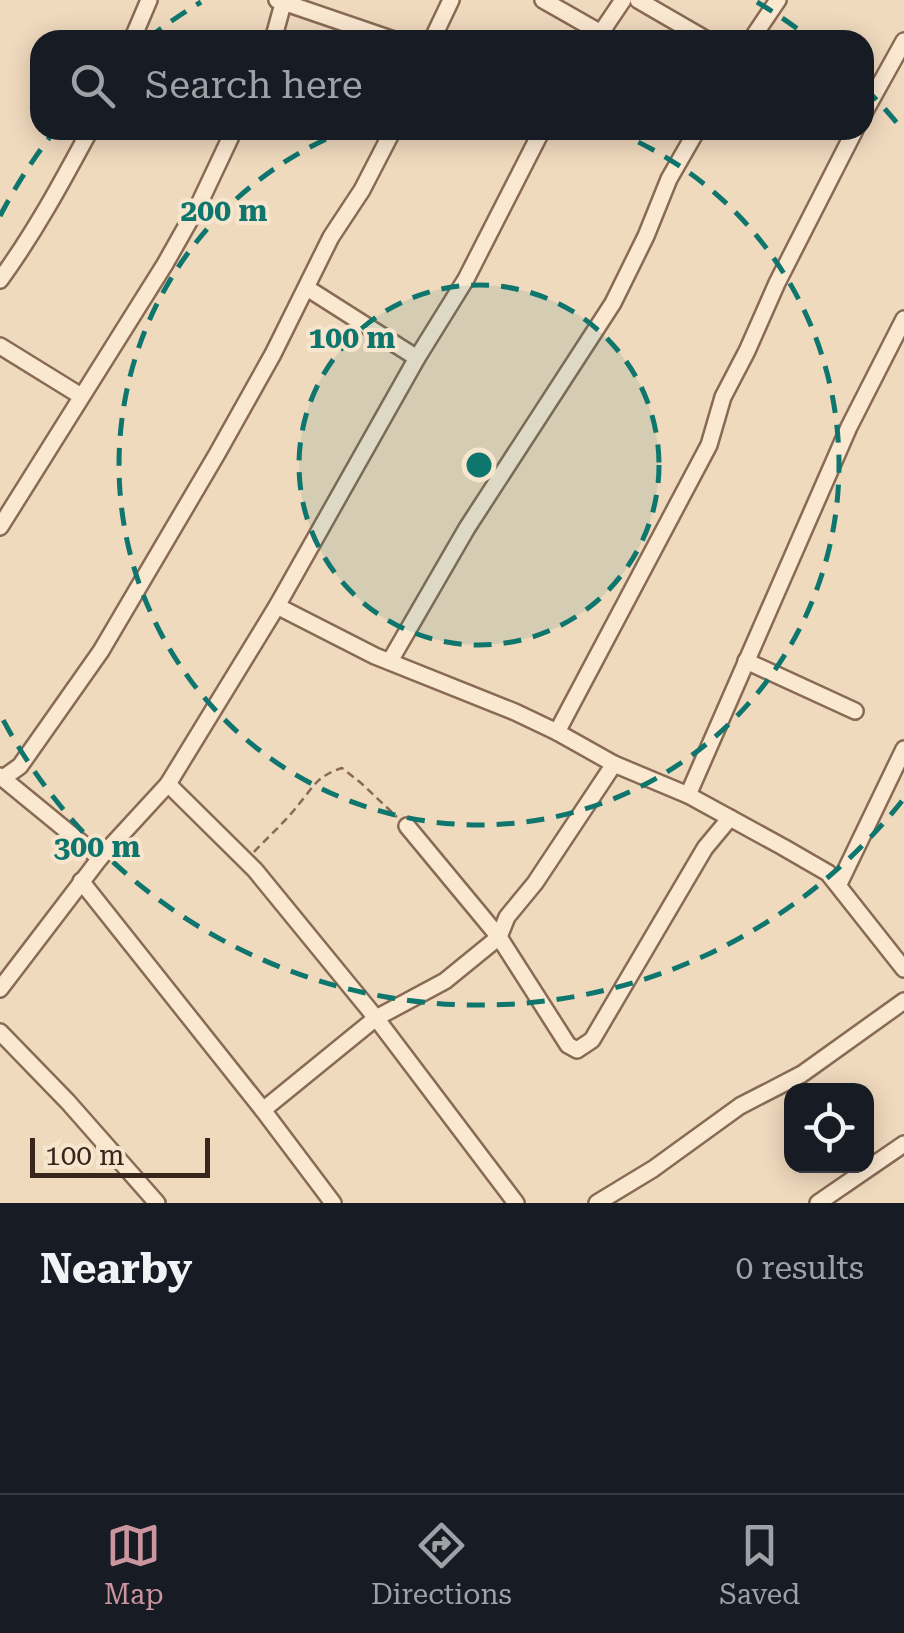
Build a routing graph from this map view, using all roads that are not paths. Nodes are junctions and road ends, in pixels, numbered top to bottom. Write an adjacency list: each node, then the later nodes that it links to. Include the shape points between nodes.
1 (149, 0): 8 (street)
2 (451, 0): 11 (street)
3 (542, 0): 12 (street)
4 (623, 0): 13 (street)
5 (638, 0): 14 (street)
6 (778, 0): 15 (street)
7 (282, 1): 9 (street); 10 (street)
8 (136, 30)
9 (275, 30)
10 (365, 30)
11 (437, 30)
12 (587, 30)
13 (603, 30)
14 (690, 30)
15 (758, 30)
16 (904, 40): 17 (street)
17 (874, 95)
18 (85, 140): 24 (street)
19 (229, 140): 29 (street, via 165,264)
20 (388, 140): 25 (street)
21 (537, 140): 28 (street, via 466,279)
22 (691, 140): 32 (street, via 613,302)
23 (850, 140): 35 (street, via 723,397 710,445)
24 (0, 280)
25 (306, 288): 28 (street); 38 (street, via 101,651 20,766)
26 (904, 319): 33 (street)
27 (0, 346): 29 (street)
28 (416, 358): 31 (street)
29 (82, 396): 30 (street)
30 (0, 527)
31 (277, 606): 32 (street); 39 (street)
32 (390, 661): 35 (street)
33 (746, 661): 34 (street); 40 (street)
34 (854, 711)
35 (557, 732): 37 (street)
36 (904, 749): 45 (street)
37 (614, 764): 40 (street); 46 (street)
38 (1, 777): 43 (street)
39 (168, 784): 43 (street); 50 (street, via 246,860)
40 (688, 795): 41 (street)
41 (730, 818): 45 (street); 46 (street, via 705,848 592,1040 578,1050 560,1034)
42 (407, 826): 46 (street)
43 (100, 858): 44 (street)
44 (82, 880): 48 (street); 52 (street)
45 (839, 884): 47 (street)
46 (499, 937): 50 (street, via 445,981)
47 (902, 960)
48 (0, 989)
49 (904, 1001): 57 (street)
50 (376, 1018): 52 (street); 56 (street)
51 (0, 1032): 54 (street)
52 (264, 1110): 55 (street)
53 (904, 1144): 58 (street)
54 (156, 1203)
55 (333, 1203)
56 (516, 1203)
57 (597, 1203)
58 (818, 1203)

